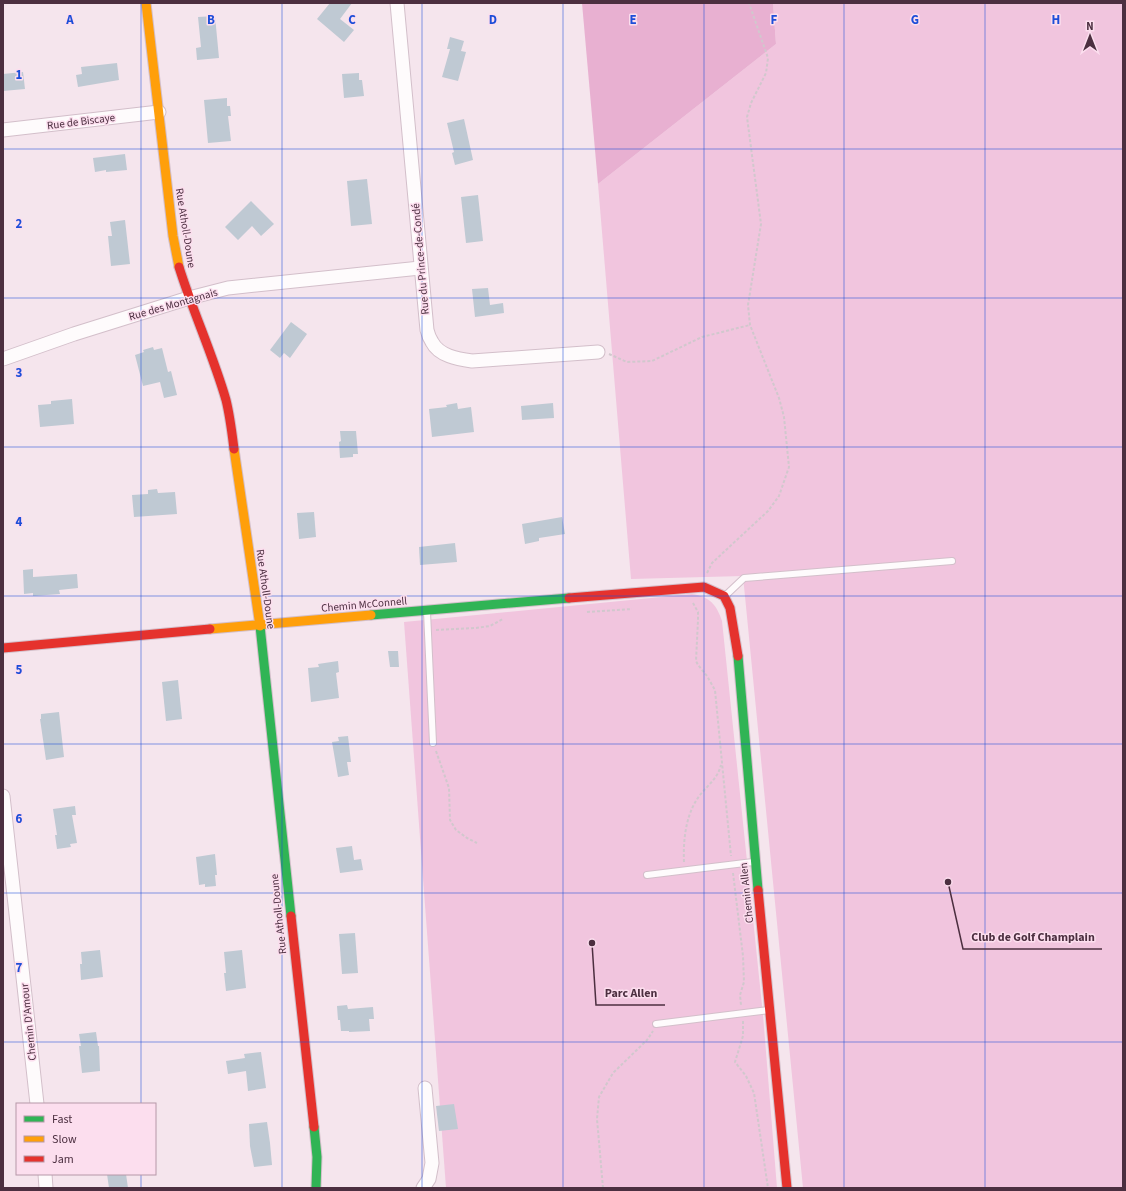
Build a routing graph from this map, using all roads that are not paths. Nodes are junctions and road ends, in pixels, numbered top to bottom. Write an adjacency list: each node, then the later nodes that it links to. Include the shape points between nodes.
1 (146, 3): 3 (street, Rue Atholl-Doune)
2 (397, 3): 5 (street, Rue du Prince-de-Condé)
3 (159, 112): 4 (street, Rue de Biscaye); 6 (street, Rue Atholl-Doune, via 174,244)
4 (3, 130)
5 (420, 268): 6 (street, Rue des Montagnais, via 228,288); 7 (street, Rue du Prince-de-Condé, via 427,330 432,344 456,359 472,361)
6 (189, 298): 8 (street, Rue des Montagnais); 12 (street, Rue Atholl-Doune, via 226,402 237,462)
7 (598, 352)
8 (3, 359)
9 (952, 561): 10 (lane, via 744,578)
10 (724, 596): 11 (street, Chemin McConnell, via 704,587); 16 (street, Chemin Allen, via 730,608 737,649)
11 (426, 610): 12 (street, Chemin McConnell); 14 (lane)
12 (259, 625): 13 (street, Chemin McConnell); 24 (street, Rue Atholl-Doune, via 316,1149)
13 (3, 648)
14 (433, 743)
15 (3, 796): 21 (street, Chemin D'Amour)
16 (755, 862): 17 (lane); 18 (street, Chemin Allen)
17 (647, 875)
18 (770, 1010): 19 (lane); 26 (street, Chemin Allen)
19 (656, 1024)
20 (425, 1088): 25 (street, via 432,1163 429,1179)
21 (37, 1103)
22 (45, 1175): 23 (street)
23 (46, 1188)
24 (316, 1188)
25 (423, 1188)
26 (787, 1188)

